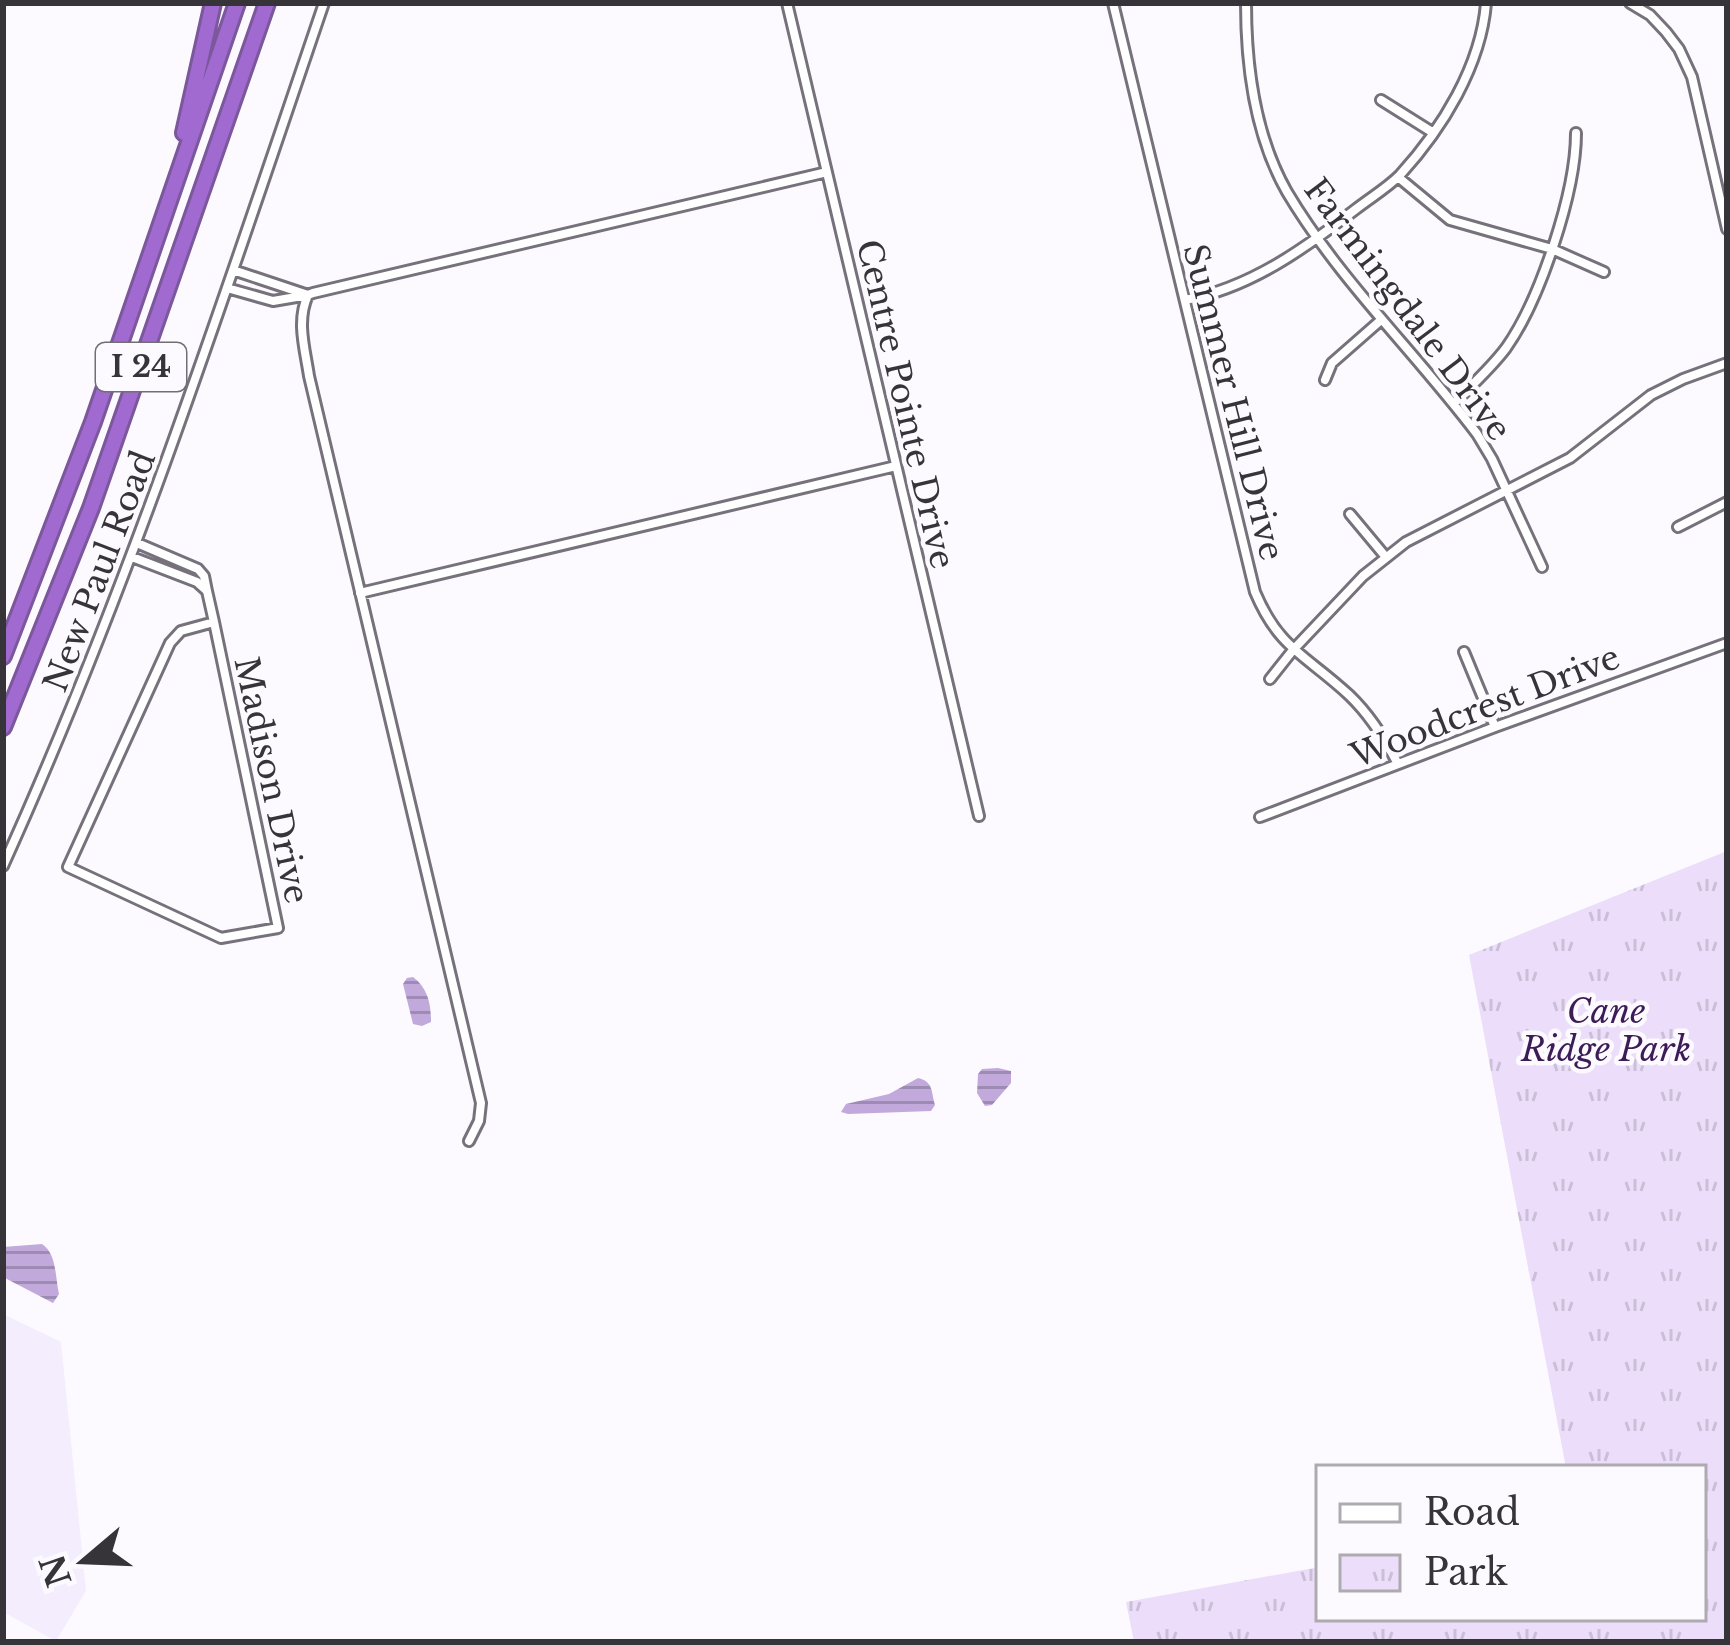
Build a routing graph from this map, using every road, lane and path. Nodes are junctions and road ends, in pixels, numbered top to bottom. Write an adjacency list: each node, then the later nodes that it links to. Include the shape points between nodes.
1 (213, 3): 15 (highway)
2 (237, 3): 15 (highway, I 24)
3 (267, 3): 47 (highway, I 24, via 91,508)
4 (324, 3): 19 (street, New Paul Road)
5 (787, 3): 13 (street, Centre Pointe Drive)
6 (1113, 3): 23 (street, Summer Hill Drive)
7 (1246, 3): 17 (street, Farmingdale Drive, via 1246,50 1263,131 1286,190)
8 (1486, 3): 11 (street, via 1466,77)
9 (1630, 3): 16 (street, via 1666,32 1692,77)
10 (1381, 100): 11 (street)
11 (1432, 132): 14 (street)
12 (1576, 133): 18 (street)
13 (827, 172): 22 (street); 28 (street, Centre Pointe Drive)
14 (1398, 177): 17 (street); 18 (street, via 1450,220)
15 (164, 215): 45 (highway, I 24)
16 (1727, 230)
17 (1318, 237): 23 (street, via 1241,284); 24 (street, Farmingdale Drive)
18 (1552, 249): 20 (street); 27 (street, via 1507,346)
19 (233, 270): 21 (street, New Paul Road); 22 (street)
20 (1604, 272)
21 (227, 288): 22 (street, via 273,301); 33 (street, New Paul Road)
22 (308, 295): 40 (street, via 301,319 307,363)
23 (1185, 299): 43 (street, Summer Hill Drive, via 1255,592)
24 (1381, 320): 26 (street, via 1332,363); 27 (street, Farmingdale Drive)
25 (1727, 363): 29 (street, via 1651,395 1570,458)
26 (1325, 380)
27 (1454, 403): 29 (street, Farmingdale Drive)
28 (896, 466): 40 (street); 50 (street, Centre Pointe Drive)
29 (1506, 490): 35 (street); 37 (street, Farmingdale Drive)
30 (1727, 502): 32 (street)
31 (1349, 514): 35 (street)
32 (1678, 527)
33 (137, 543): 34 (street, New Paul Road); 36 (street)
34 (132, 556): 38 (street); 52 (street, New Paul Road)
35 (1385, 556): 43 (street)
36 (172, 558): 38 (street); 39 (street, via 201,572)
37 (1542, 567)
38 (167, 570): 39 (street)
39 (207, 590): 41 (street, Madison Drive)
40 (360, 593): 53 (street, via 481,1103)
41 (214, 622): 41 (street, Madison Drive, via 278,928 225,939 68,867 172,639)
42 (1727, 643): 48 (street, Woodcrest Drive)
43 (1293, 650): 46 (street); 49 (street, Summer Hill Drive, via 1371,719)
44 (1464, 652): 48 (street)
45 (3, 656)
46 (1270, 679)
47 (3, 727)
48 (1495, 727): 49 (street, Woodcrest Drive)
49 (1398, 764): 51 (street, Woodcrest Drive)
50 (979, 816)
51 (1260, 817)
52 (3, 866)
53 (469, 1141)

